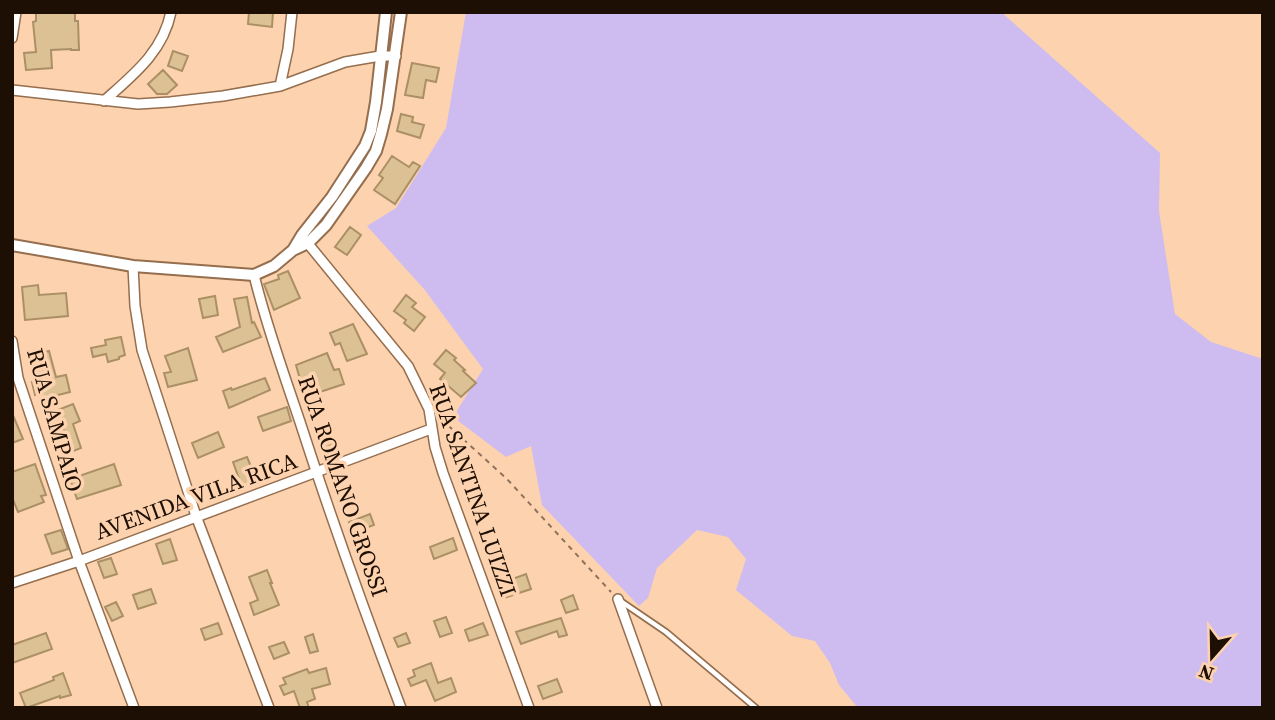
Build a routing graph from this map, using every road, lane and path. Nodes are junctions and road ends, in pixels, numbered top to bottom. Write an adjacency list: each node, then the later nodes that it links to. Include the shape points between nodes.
1 (16, 12): 6 (street)
2 (171, 12): 11 (street, via 149,60)
3 (292, 12): 9 (street)
4 (386, 12): 8 (street)
5 (401, 12): 7 (street)
6 (12, 38)
7 (396, 56): 8 (street); 12 (street, via 376,151 326,225)
8 (380, 57): 9 (street, via 345,62); 12 (street, via 365,146)
9 (280, 86): 11 (street, via 170,102)
10 (12, 90): 11 (street)
11 (104, 101)
12 (305, 239): 15 (street, via 274,266); 17 (street, RUA SANTINA LUIZZI, via 408,366)
13 (12, 245): 14 (street)
14 (133, 266): 15 (street); 20 (street, via 142,350)
15 (254, 275): 19 (street, RUA ROMANO GROSSI)
16 (12, 341): 21 (street, RUA SAMPAIO, via 18,378)
17 (429, 410): 18 (street, RUA SANTINA LUIZZI); 23 (path, via 507,480)
18 (431, 429): 19 (street, AVENIDA VILA RICA); 27 (street, RUA SANTINA LUIZZI)
19 (316, 472): 20 (street, AVENIDA VILA RICA); 26 (street, RUA ROMANO GROSSI)
20 (196, 516): 21 (street, AVENIDA VILA RICA); 25 (street)
21 (79, 561): 22 (street, AVENIDA VILA RICA); 24 (street, RUA SAMPAIO)
22 (12, 583)
23 (618, 599): 28 (street); 29 (lane, via 666,632)
24 (134, 708)
25 (269, 708)
26 (401, 708)
27 (529, 708)
28 (657, 708)
29 (756, 708)

